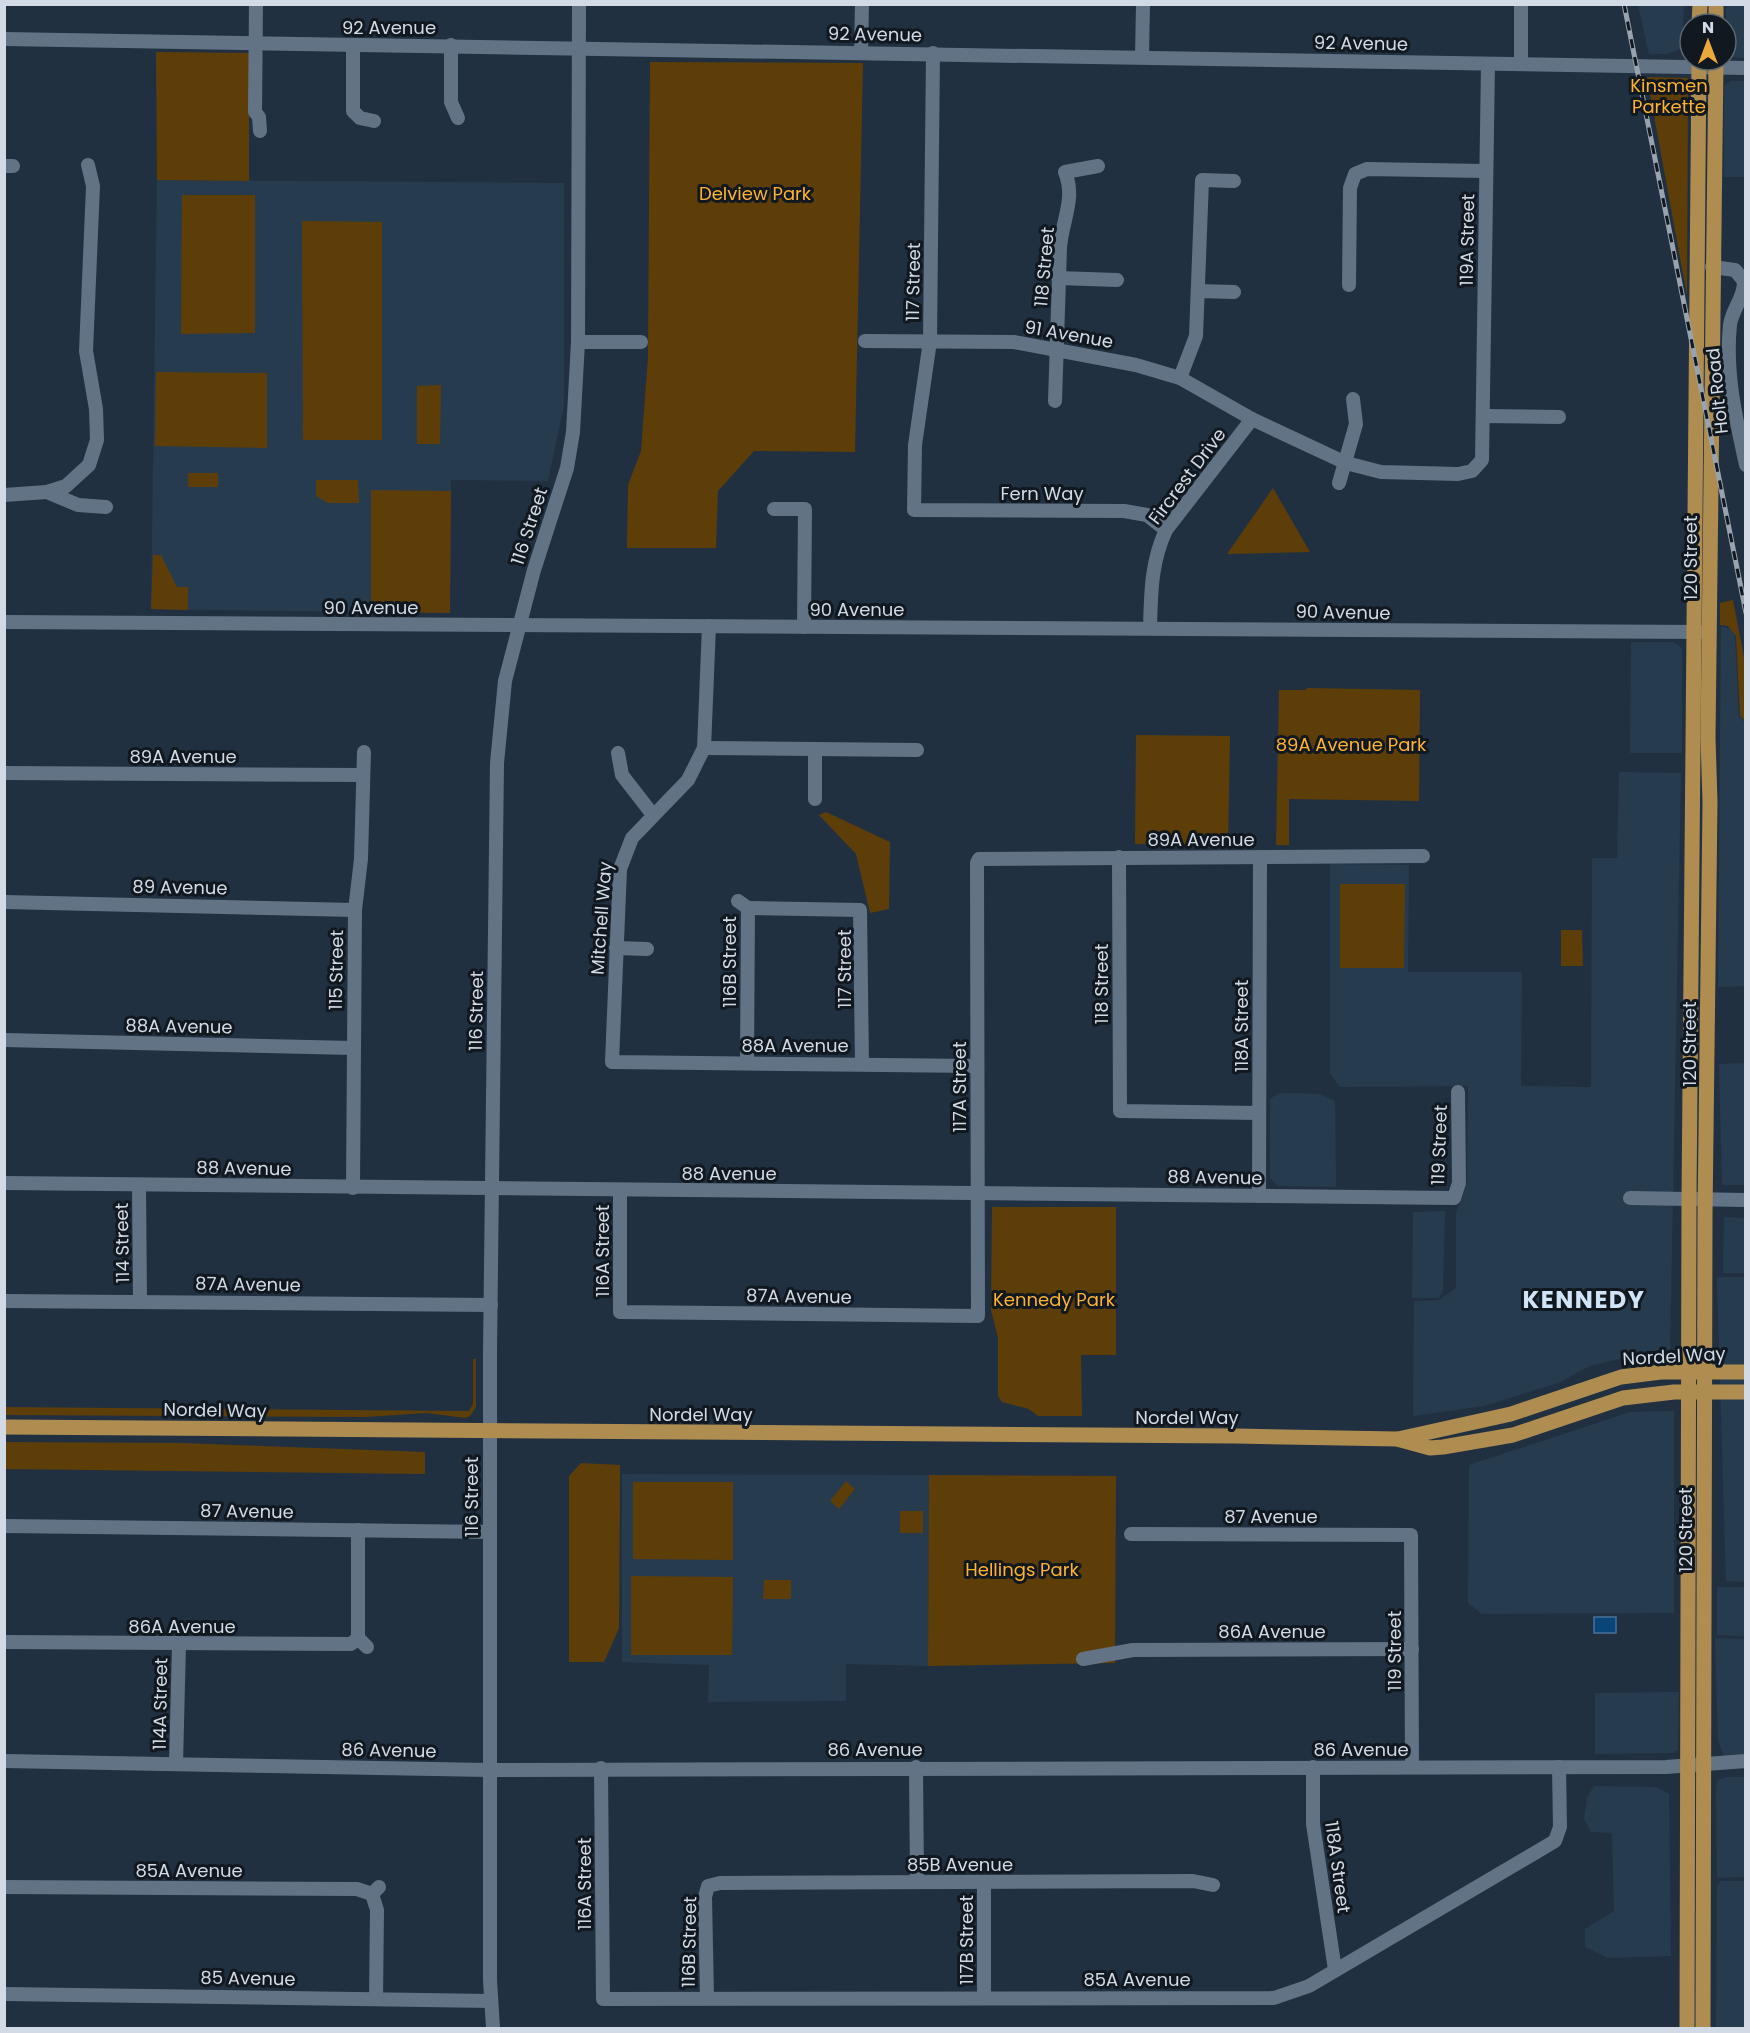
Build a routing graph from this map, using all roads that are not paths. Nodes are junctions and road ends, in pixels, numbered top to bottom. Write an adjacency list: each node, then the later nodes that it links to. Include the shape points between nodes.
1 (256, 4): 7 (street)
2 (579, 4): 10 (street, 116 Street)
3 (862, 4): 11 (street)
4 (1143, 4): 13 (street)
5 (1521, 4): 16 (street)
6 (4, 39): 7 (street, 92 Avenue)
7 (255, 43): 8 (street, 92 Avenue); 21 (street, via 255,112)
8 (353, 45): 9 (street, 92 Avenue); 20 (street, via 353,111 360,118)
9 (451, 45): 10 (street, 92 Avenue); 19 (street, via 451,102)
10 (579, 47): 11 (street, 92 Avenue); 35 (street, 116 Street)
11 (861, 52): 12 (street, 92 Avenue)
12 (933, 53): 13 (street, 92 Avenue); 34 (street, 117 Street)
13 (1142, 57): 15 (street, 92 Avenue)
14 (1678, 63): 16 (street, 92 Avenue)
15 (1488, 64): 16 (street, 92 Avenue); 24 (street, 119A Street)
16 (1521, 64)
17 (1699, 72): 26 (main road, 120 Street)
18 (1716, 72): 27 (main road, 120 Street)
19 (458, 118)
20 (374, 121)
21 (260, 131)
22 (88, 165): 49 (street, via 93,186 86,351 97,441 89,465 66,486)
23 (1098, 166): 28 (street, 118 Street, via 1065,172 1071,186 1069,214 1061,231)
24 (1486, 171): 30 (street, via 1367,169 1355,174 1350,188); 41 (street, 119A Street)
25 (1234, 181): 31 (street, via 1202,180)
26 (1696, 266): 27 (main road); 47 (main road, 120 Street)
27 (1712, 267): 46 (street, Holt Road, via 1736,270 1744,281 1743,293 1731,318 1729,369); 51 (main road, 120 Street)
28 (1058, 278): 29 (street); 37 (street, 118 Street)
29 (1117, 280)
30 (1349, 285)
31 (1198, 291): 32 (street); 38 (street, via 1196,336)
32 (1234, 292)
33 (865, 341): 34 (street, 91 Avenue)
34 (930, 341): 37 (street, 91 Avenue, via 1014,342); 54 (street, 117 Street, via 915,445)
35 (578, 342): 36 (street); 57 (street, 116 Street, via 576,400 567,468)
36 (640, 342)
37 (1057, 349): 38 (street, 91 Avenue); 40 (street, 118 Street)
38 (1180, 378): 43 (street, 91 Avenue)
39 (1353, 399): 45 (street, via 1356,424)
40 (1055, 401)
41 (1483, 416): 42 (street); 44 (street, 119A Street)
42 (1559, 417)
43 (1252, 419): 45 (street, 91 Avenue); 55 (street, Fircrest Drive)
44 (1482, 460): 45 (street, 91 Avenue, via 1472,471 1458,474 1381,472)
45 (1346, 463): 48 (street)
46 (1746, 465)
47 (1695, 471): 51 (main road); 61 (main road, 120 Street)
48 (1339, 483)
49 (47, 492): 50 (street); 52 (street, via 78,505)
50 (4, 495)
51 (1710, 498): 61 (main road, 120 Street)
52 (106, 507)
53 (774, 509): 59 (street, via 805,509)
54 (914, 510): 55 (street, Fern Way, via 1124,511 1148,515)
55 (1166, 530): 60 (street, Fircrest Drive, via 1152,572)
56 (4, 622): 57 (street, 90 Avenue)
57 (518, 625): 58 (street, 90 Avenue); 93 (street, 116 Street, via 505,681 496,763)
58 (708, 626): 59 (street, 90 Avenue); 62 (street, Mitchell Way)
59 (804, 627): 60 (street, 90 Avenue)
60 (1150, 628): 61 (street, 90 Avenue)
61 (1701, 632): 77 (main road, 120 Street); 81 (main road, 120 Street)
62 (704, 748): 63 (street); 70 (street, Mitchell Way, via 688,780)
63 (815, 749): 64 (street); 69 (street)
64 (917, 750)
65 (364, 753): 68 (street, 115 Street)
66 (618, 753): 70 (street, via 622,775)
67 (4, 773): 68 (street, 89A Avenue)
68 (362, 775): 78 (street, 115 Street, via 361,859)
69 (815, 799)
70 (653, 815): 79 (street, Mitchell Way, via 632,838 622,859)
71 (1424, 856): 73 (street, 89A Avenue)
72 (1119, 857): 73 (street, 89A Avenue); 74 (street, 89A Avenue); 89 (street, 118 Street, via 1120,1112)
73 (1260, 857): 89 (street, 118A Street)
74 (980, 859): 87 (street, 117A Street)
75 (4, 902): 78 (street, 89 Avenue)
76 (743, 904): 85 (street, 116B Street); 86 (street, 117 Street, via 860,910)
77 (1692, 907): 81 (main road, via 1699,926 1699,984); 99 (main road, 120 Street)
78 (355, 910): 83 (street, 115 Street)
79 (616, 948): 80 (street); 84 (street, Mitchell Way)
80 (647, 949)
81 (1709, 990): 100 (main road, 120 Street)
82 (4, 1040): 83 (street, 88A Avenue)
83 (354, 1048): 92 (street, 115 Street)
84 (612, 1062): 85 (street, 88A Avenue)
85 (747, 1063): 86 (street, 88A Avenue)
86 (862, 1064): 87 (street, 88A Avenue)
87 (977, 1066): 95 (street, 117A Street)
88 (1458, 1092): 97 (street, 119 Street, via 1459,1184)
89 (1259, 1113): 96 (street, 118A Street)
90 (4, 1183): 91 (street, 88 Avenue)
91 (139, 1185): 92 (street, 88 Avenue); 103 (street, 114 Street)
92 (353, 1188): 93 (street, 88 Avenue)
93 (492, 1188): 94 (street, 88 Avenue); 104 (street, 116 Street)
94 (620, 1190): 95 (street, 88 Avenue); 105 (street, 116A Street)
95 (976, 1193): 96 (street, 88 Avenue); 106 (street, 117A Street)
96 (1259, 1196): 97 (street, 88 Avenue)
97 (1454, 1198)
98 (1630, 1198): 99 (street)
99 (1689, 1200): 100 (street); 107 (main road, 120 Street)
100 (1706, 1200): 101 (street); 108 (main road, 120 Street)
101 (1746, 1200)
102 (4, 1301): 103 (street, 87A Avenue)
103 (140, 1301): 104 (street, 87A Avenue)
104 (491, 1305): 114 (street, 116 Street)
105 (620, 1312): 106 (street, 87A Avenue)
106 (978, 1316)
107 (1689, 1372): 108 (main road, Nordel Way); 110 (main road, 120 Street); 115 (main road, Nordel Way, via 1621,1377 1518,1412)
108 (1705, 1372): 109 (main road, Nordel Way); 111 (main road, 120 Street)
109 (1746, 1372)
110 (1689, 1392): 111 (main road, Nordel Way); 115 (main road, Nordel Way, via 1607,1401 1532,1429 1486,1441 1430,1448); 121 (main road, 120 Street)
111 (1705, 1392): 112 (main road, Nordel Way); 122 (main road, 120 Street)
112 (1746, 1392)
113 (4, 1427): 114 (main road, Nordel Way)
114 (490, 1432): 115 (main road, Nordel Way); 118 (street, 116 Street)
115 (1397, 1439)
116 (4, 1526): 117 (street, 87 Avenue)
117 (358, 1530): 118 (street, 87 Avenue); 124 (street, 86A Avenue, via 363,1643)
118 (489, 1532): 136 (street, 116 Street)
119 (1131, 1534): 120 (street, 87 Avenue)
120 (1412, 1535): 125 (street, 119 Street)
121 (1688, 1561): 122 (main road, via 1695,1572 1697,1602); 130 (main road, 120 Street)
122 (1704, 1609): 130 (main road, 120 Street)
123 (4, 1642): 124 (street, 86A Avenue)
124 (179, 1644): 129 (street, 114A Street)
125 (1412, 1649): 126 (street, 86A Avenue, via 1133,1650); 133 (street, 119 Street)
126 (1083, 1659)
127 (4, 1761): 129 (street, 86 Avenue)
128 (1746, 1761): 130 (street, 86 Avenue)
129 (176, 1764): 136 (street, 86 Avenue)
130 (1695, 1764): 134 (street, 86 Avenue); 150 (main road, 120 Street); 151 (main road, 120 Street)
131 (916, 1767): 132 (street, 86 Avenue); 135 (street, 86 Avenue); 137 (street)
132 (1313, 1767): 133 (street, 86 Avenue); 142 (street, 118A Street, via 1313,1824)
133 (1412, 1767): 134 (street, 86 Avenue)
134 (1559, 1767): 142 (street, 85A Avenue, via 1560,1827 1554,1841)
135 (601, 1768): 136 (street, 86 Avenue); 147 (street, 116A Street)
136 (489, 1770): 148 (street, 116 Street)
137 (917, 1882): 138 (street, 85B Avenue); 139 (street, 85B Avenue)
138 (984, 1882): 140 (street, 85B Avenue, via 1193,1881); 145 (street, 117B Street)
139 (708, 1886): 144 (street, 116B Street)
140 (1213, 1886)
141 (4, 1887): 146 (street, 85A Avenue, via 376,1890)
142 (1335, 1970): 145 (street, 85A Avenue, via 1309,1986 1274,1998)
143 (4, 1994): 146 (street, 85 Avenue)
144 (706, 1998): 145 (street, 85A Avenue); 147 (street, 85A Avenue)
145 (984, 1998)
146 (376, 1999): 148 (street, 85 Avenue)
147 (603, 1999)
148 (491, 2001): 149 (street, 116 Street)
149 (493, 2028)
150 (1687, 2028)
151 (1703, 2028)

